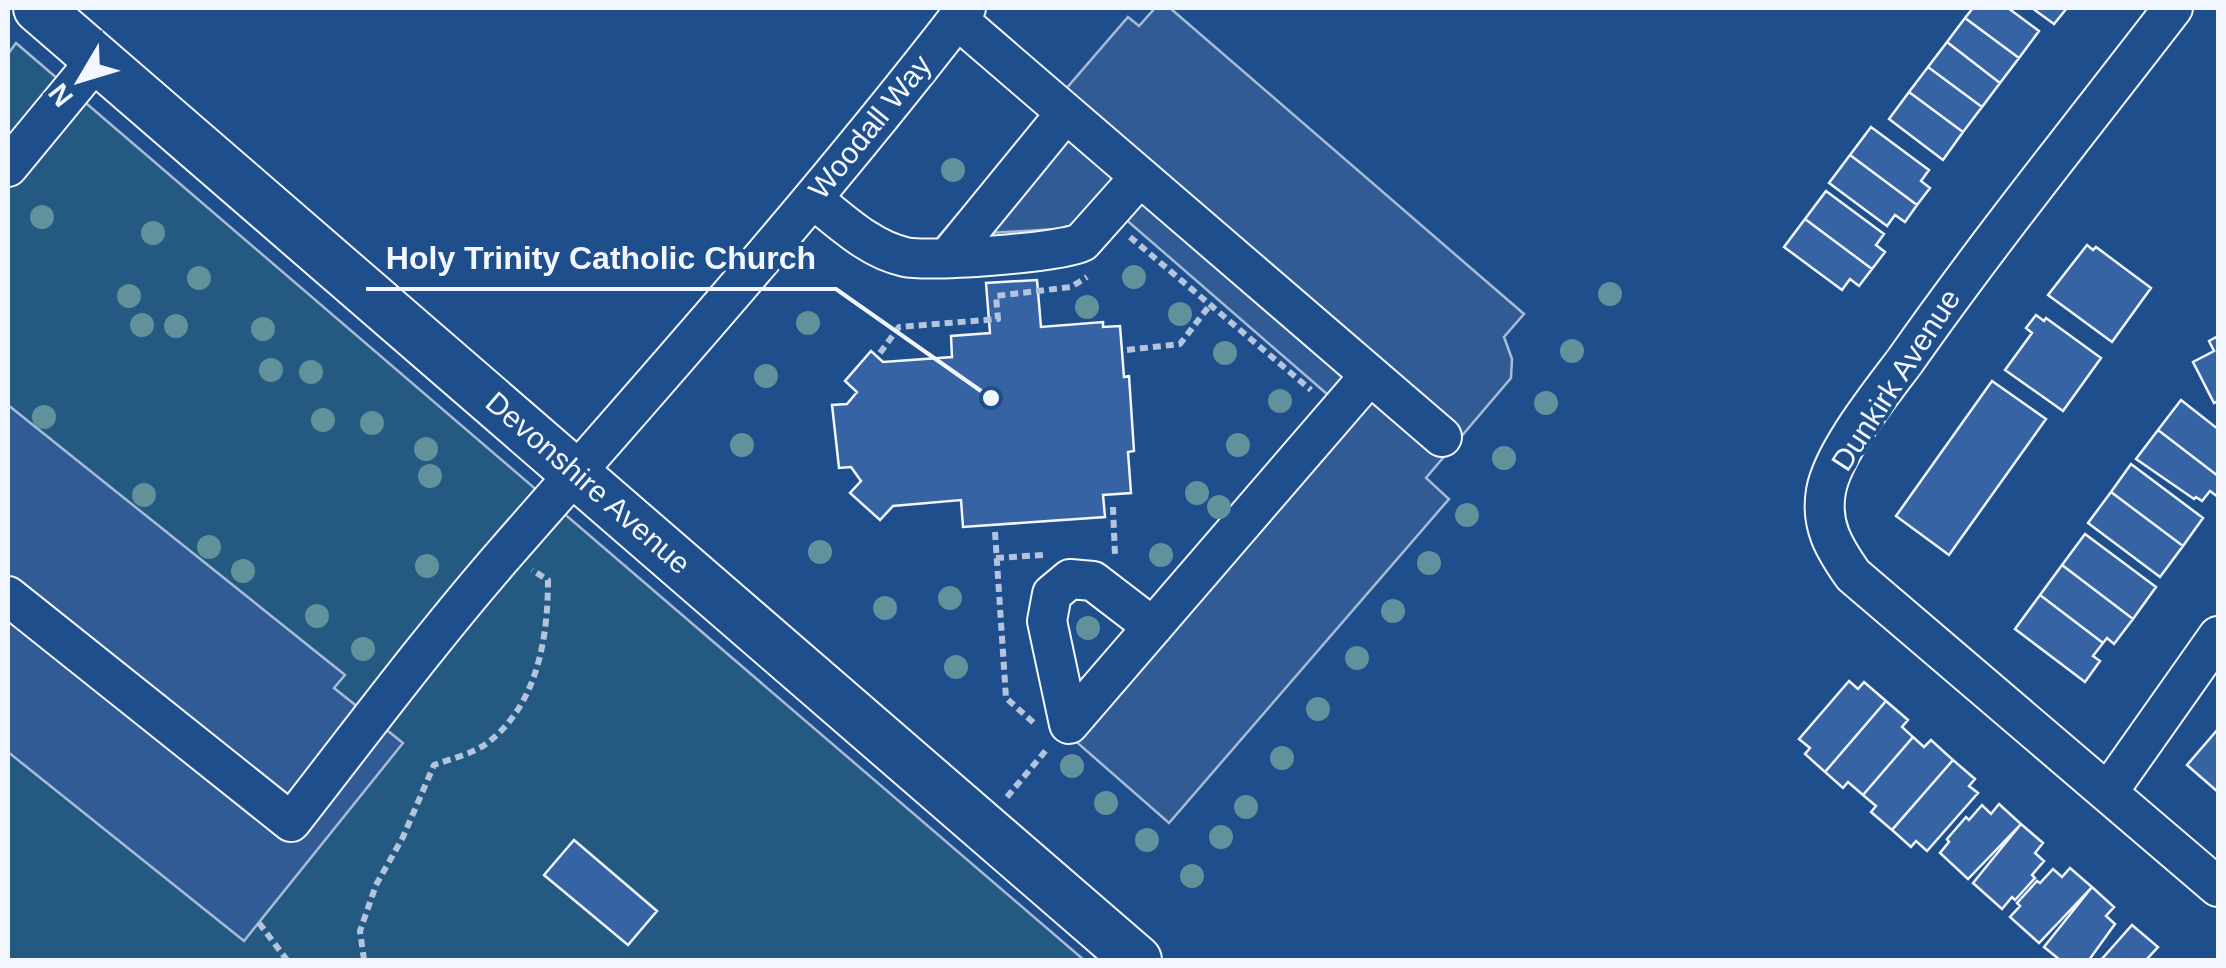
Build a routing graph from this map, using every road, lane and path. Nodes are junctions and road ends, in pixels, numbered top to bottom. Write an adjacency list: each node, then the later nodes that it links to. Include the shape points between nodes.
1 (38, 8): 4 (main road, Devonshire Avenue)
2 (2173, 8): 26 (street, Dunkirk Avenue, via 1972,266 1862,421 1826,488 1824,521 1852,575)
3 (961, 13): 5 (street); 8 (street, Woodall Way)
4 (97, 59): 6 (street); 18 (main road, Devonshire Avenue)
5 (1065, 114): 7 (street); 10 (street)
6 (8, 167)
7 (1140, 178): 10 (street, via 1070,248); 15 (street)
8 (812, 200): 10 (street, via 869,243 906,257); 18 (street, Woodall Way)
9 (1125, 233): 12 (path)
10 (949, 256)
11 (1042, 291): 14 (path, via 996,296 998,319 900,327)
12 (1210, 305): 13 (path, via 1180,344); 16 (path)
13 (1127, 350)
14 (880, 352)
15 (1370, 376): 17 (street); 22 (street)
16 (1323, 400)
17 (1442, 437)
18 (578, 474): 20 (street, Woodall Way); 27 (main road, Devonshire Avenue)
19 (995, 532): 24 (path, via 1006,698)
20 (506, 552): 21 (street, Woodall Way, via 291,822); 31 (path, via 548,580 542,658 518,709 485,745 434,765 376,885 360,931)
21 (8, 596)
22 (1153, 627)
23 (2218, 636): 26 (street)
24 (1042, 730)
25 (1054, 740): 27 (path)
26 (2108, 792): 28 (street, Dunkirk Avenue)
27 (982, 826): 32 (main road, Devonshire Avenue)
28 (2218, 887)
29 (259, 923): 30 (path)
30 (287, 960)
31 (364, 960)
32 (1137, 960)

